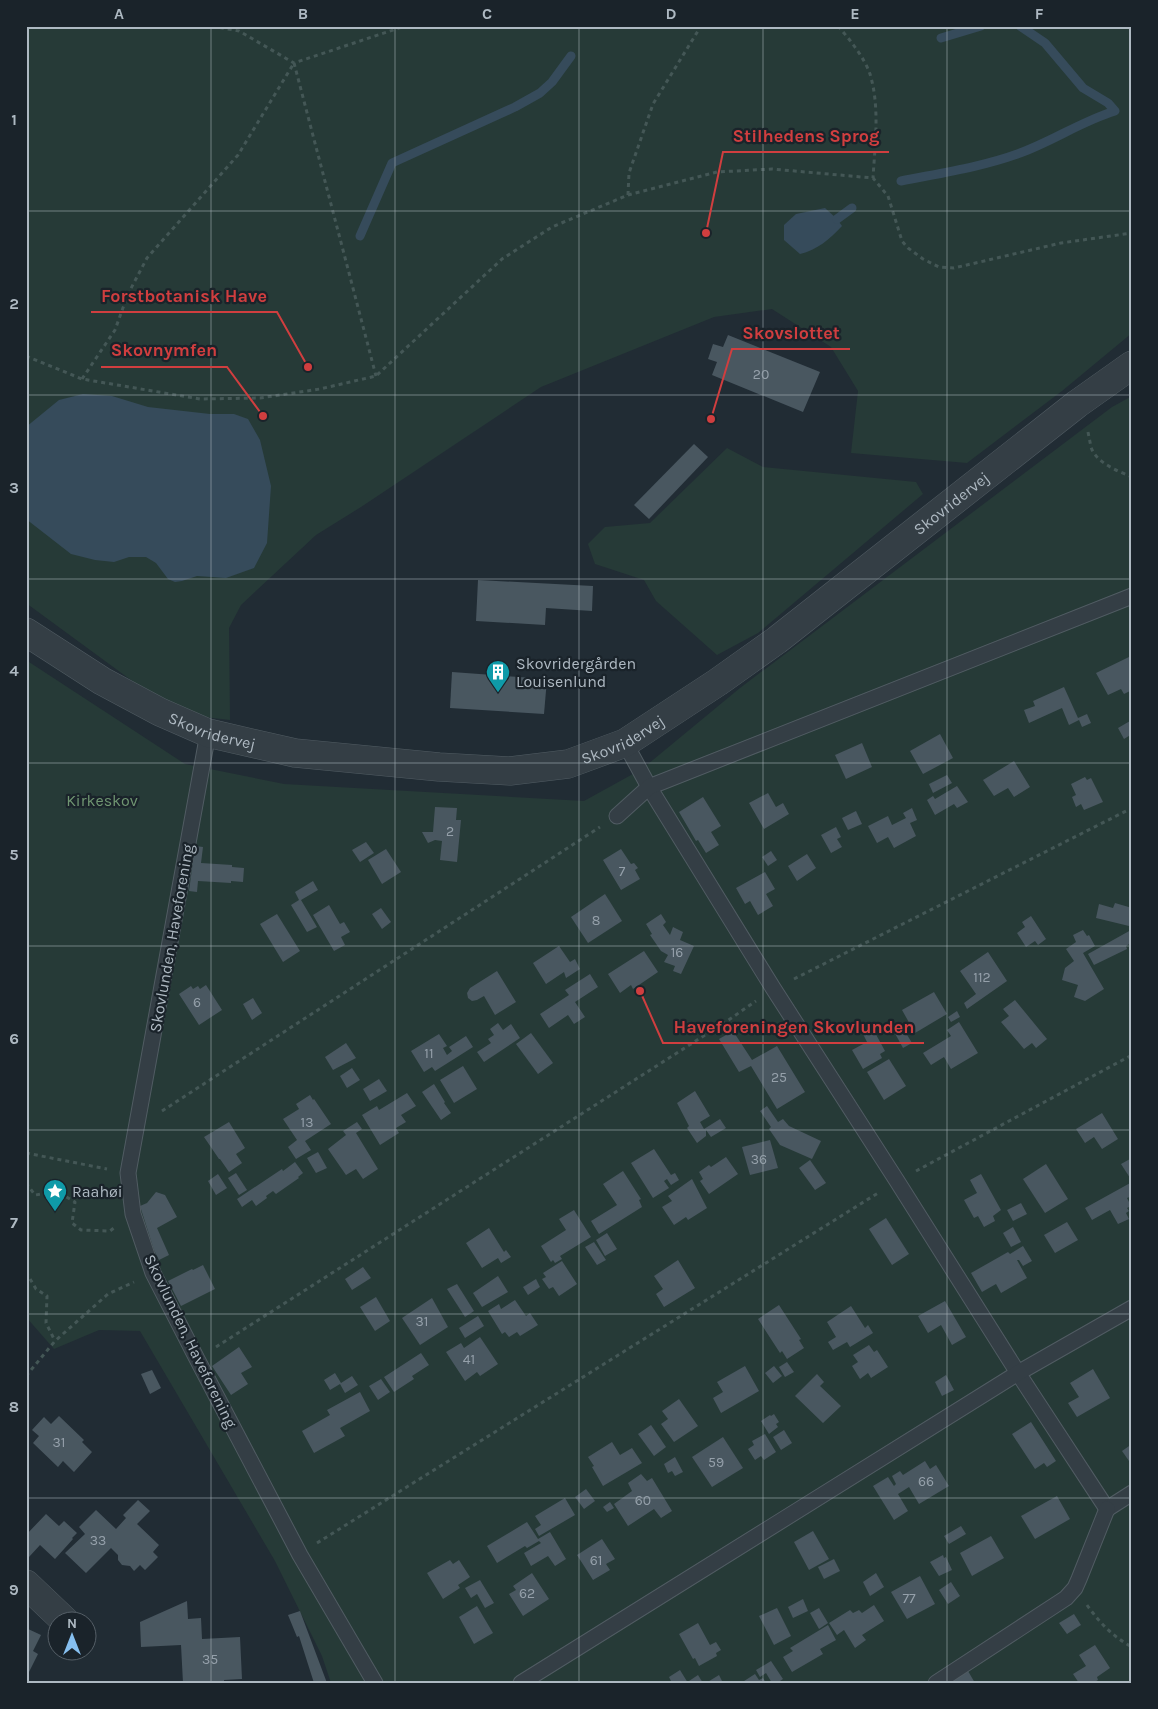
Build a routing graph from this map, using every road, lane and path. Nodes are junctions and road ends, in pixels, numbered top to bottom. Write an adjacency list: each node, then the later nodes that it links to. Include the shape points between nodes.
1 (212, 26): 5 (path, via 239,30)
2 (404, 26): 5 (path)
3 (701, 26): 7 (path, via 653,104 629,173)
4 (838, 26): 6 (path, via 852,42 870,74 876,109)
5 (294, 63): 11 (path); 12 (path, via 238,154 147,258 128,294 116,330)
6 (873, 178): 7 (path, via 772,168 716,172); 8 (path, via 888,196 902,241 914,253 940,267 954,268 1061,242)
7 (628, 195): 11 (path, via 552,227 502,259)
8 (1132, 233)
9 (26, 356): 12 (path)
10 (1132, 364): 13 (street, Skovridervej)
11 (376, 376): 12 (path, via 260,398 200,399)
12 (82, 379)
13 (1077, 404): 14 (path, via 1085,416 1094,454); 18 (street, Skovridervej, via 777,640)
14 (1132, 477)
15 (1132, 596): 19 (lane)
16 (26, 632): 17 (street, Skovridervej, via 102,681)
17 (208, 734): 18 (street, Skovridervej, via 295,753 510,771 568,764); 28 (lane, Skovlunden, Haveforening)
18 (626, 743): 19 (lane)
19 (649, 787): 21 (lane); 37 (lane)
20 (1132, 808): 22 (path)
21 (617, 816): 25 (path)
22 (822, 966)
23 (727, 1020): 36 (path)
24 (1132, 1055): 27 (path)
25 (182, 1098)
26 (26, 1153): 28 (path)
27 (940, 1158)
28 (128, 1174): 31 (lane, Skovlunden, Haveforening)
29 (26, 1183): 31 (path, via 35,1195 58,1192 75,1202 72,1223 80,1230 110,1231)
30 (849, 1211): 41 (path)
31 (134, 1214): 33 (lane, Skovlunden, Haveforening)
32 (26, 1272): 35 (path, via 36,1289 47,1296 46,1324)
33 (153, 1273): 35 (path, via 108,1294); 36 (lane, Skovlunden, Haveforening)
34 (1132, 1308): 37 (lane)
35 (55, 1341): 38 (path)
36 (196, 1359): 46 (lane, Skovlunden, Haveforening, via 300,1555)
37 (1018, 1373): 40 (lane); 47 (lane)
38 (26, 1376)
39 (1132, 1493): 40 (lane)
40 (1107, 1509): 43 (lane)
41 (332, 1533)
42 (26, 1584): 44 (street)
43 (1074, 1588): 45 (path, via 1100,1623); 48 (lane, via 1066,1598)
44 (55, 1612)
45 (1132, 1647)
46 (375, 1683)
47 (521, 1683)
48 (936, 1683)

